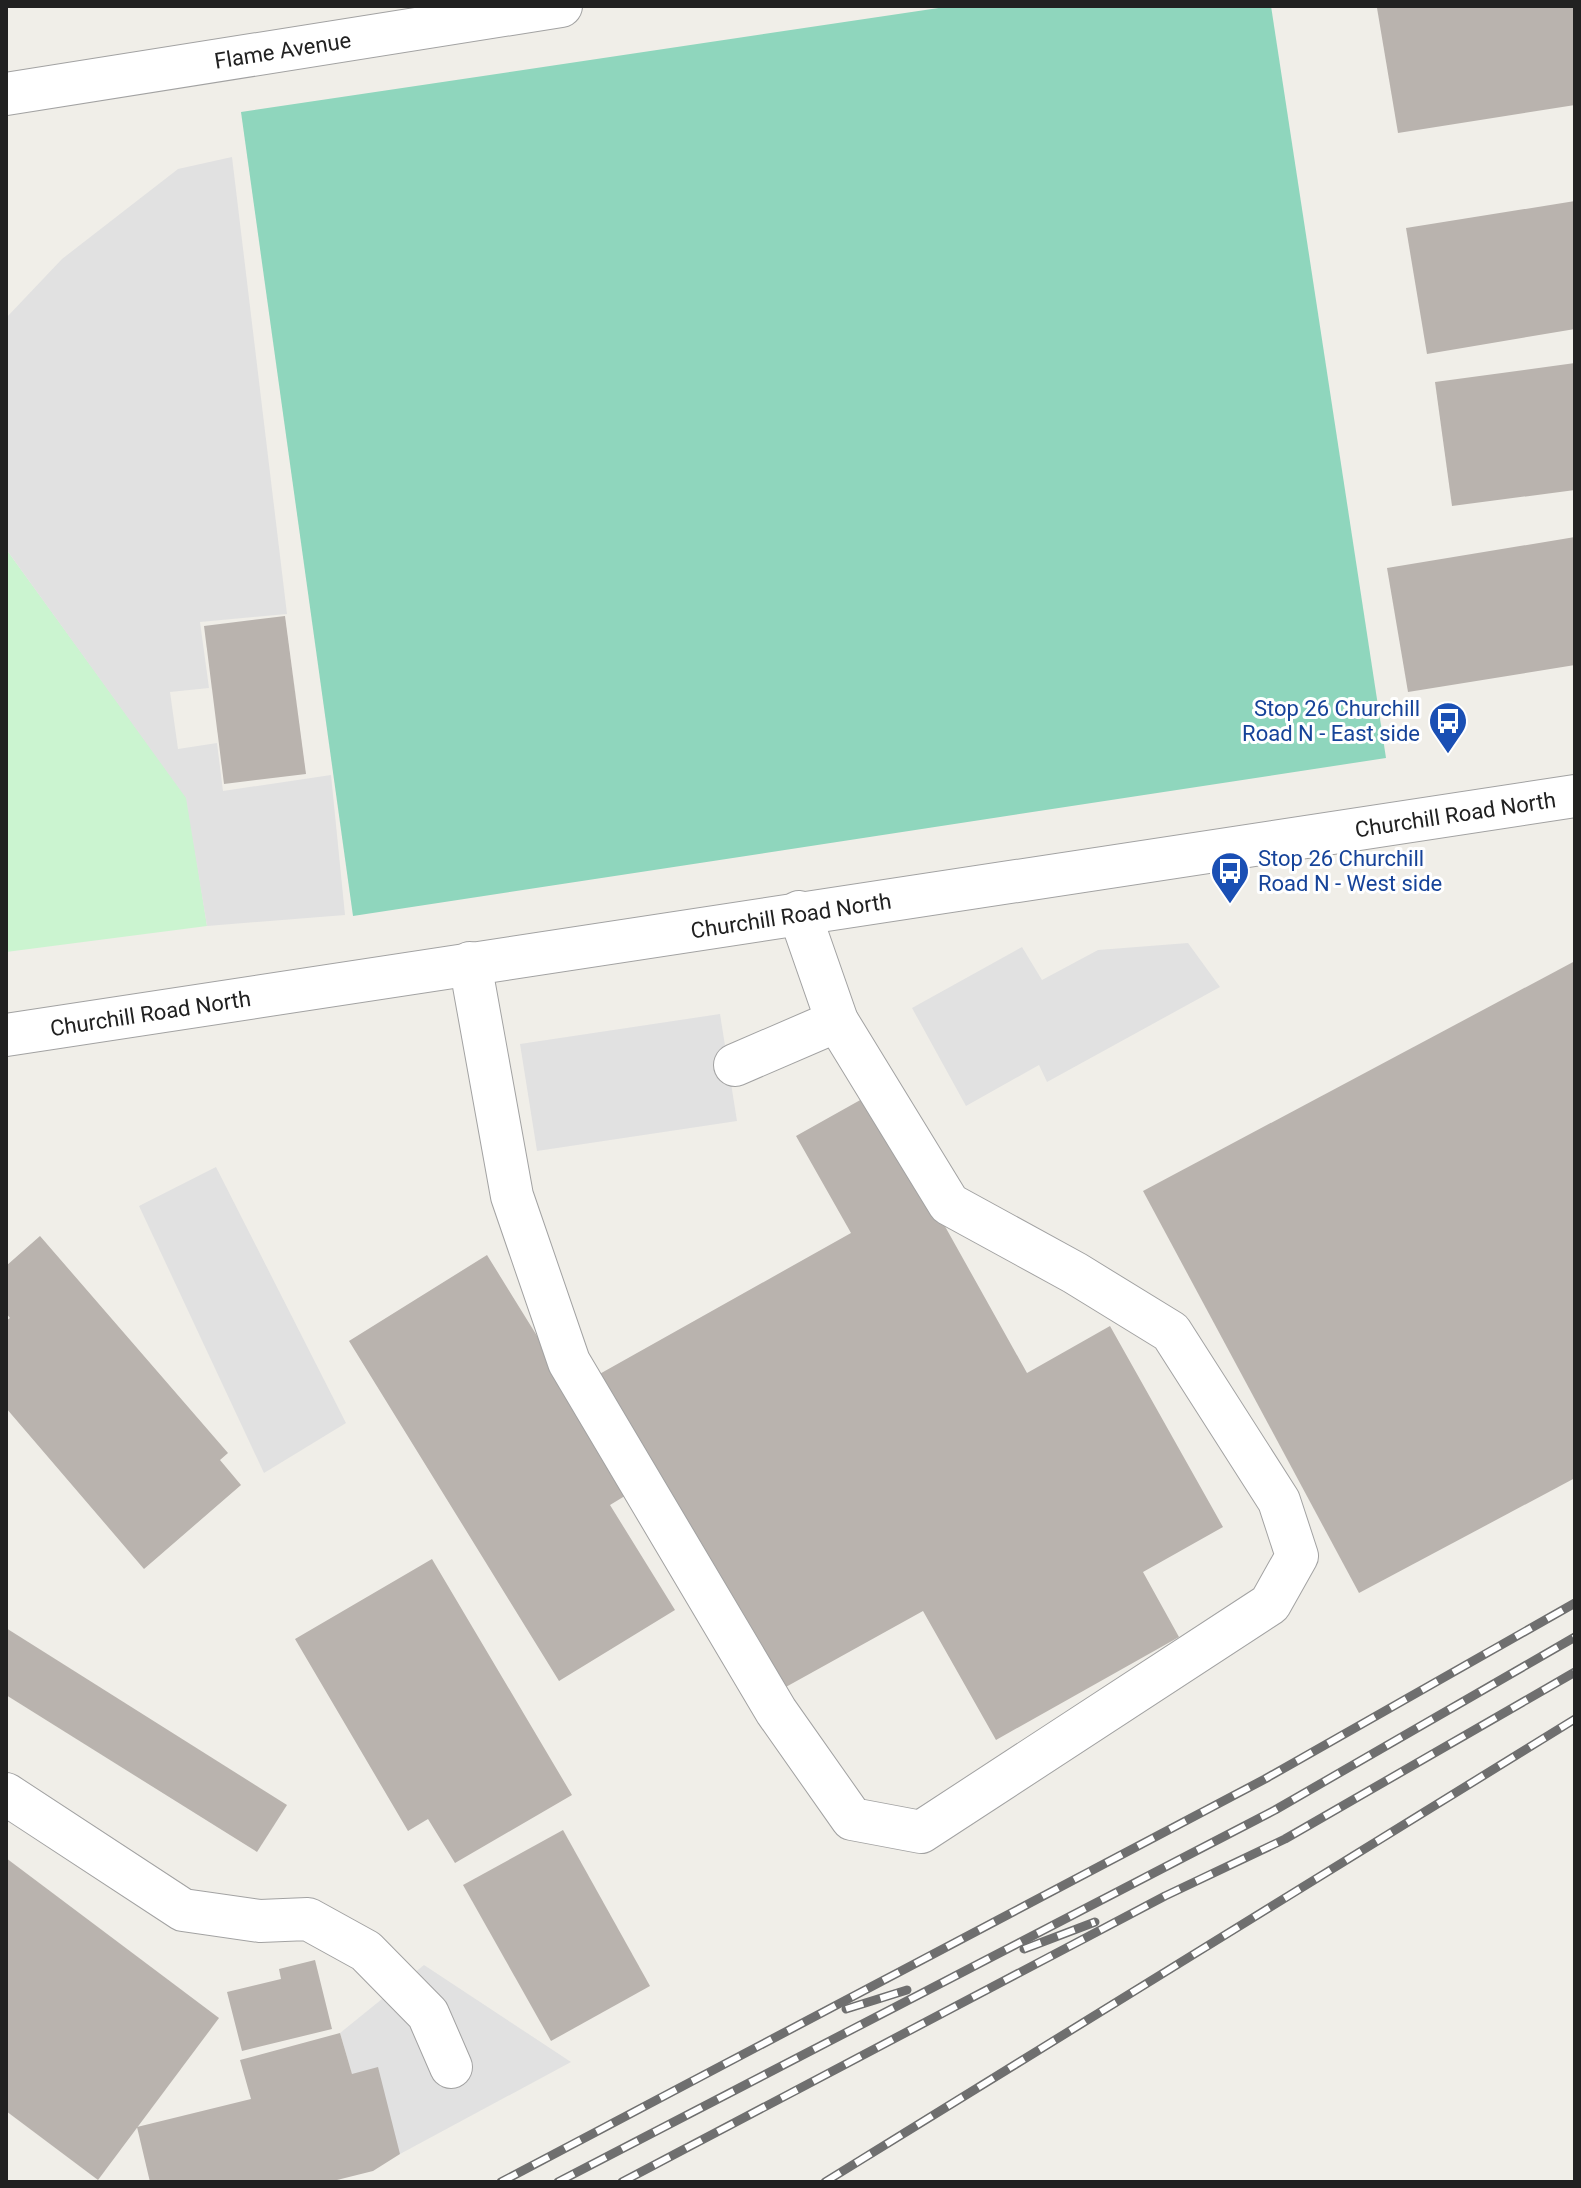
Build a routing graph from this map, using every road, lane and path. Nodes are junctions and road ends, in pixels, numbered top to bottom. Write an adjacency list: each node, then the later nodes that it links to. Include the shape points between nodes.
1 (561, 6): 2 (street, Flame Avenue)
2 (6, 94)
3 (1575, 796): 4 (street, Churchill Road North)
4 (799, 912): 5 (street, Churchill Road North); 6 (street)
5 (470, 963): 6 (street, via 512,1196 569,1362 776,1711 852,1819 921,1832 1270,1604 1297,1556 1279,1501 1171,1332 949,1204); 7 (street, Churchill Road North)
6 (837, 1021): 8 (street)
7 (6, 1035)
8 (735, 1065)
9 (6, 1794): 10 (street, via 183,1910 260,1921 308,1919 366,1951 428,2014)
10 (451, 2067)

